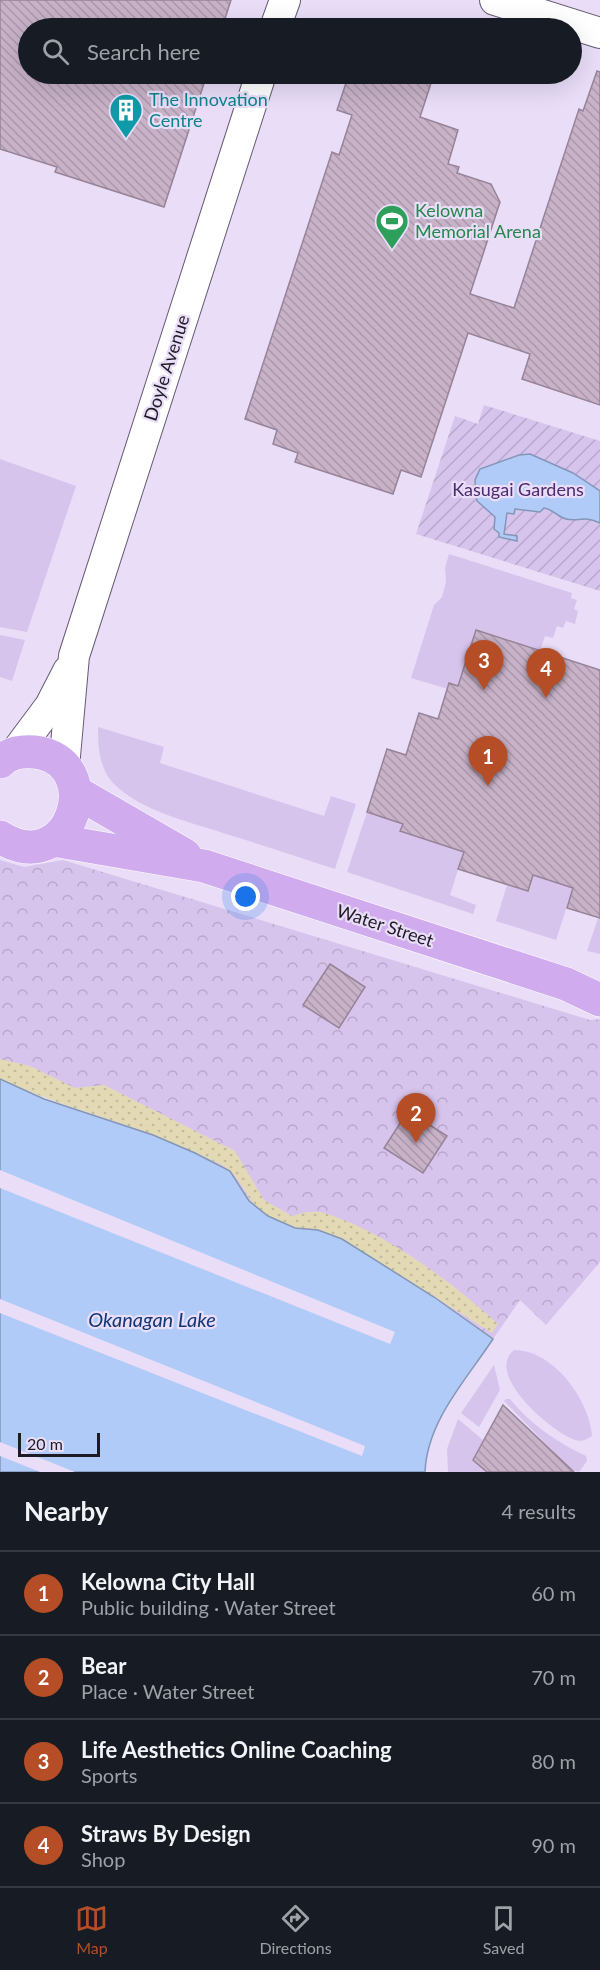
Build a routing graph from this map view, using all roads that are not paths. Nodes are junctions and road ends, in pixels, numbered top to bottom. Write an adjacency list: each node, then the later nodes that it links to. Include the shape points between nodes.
1 (285, 0): 3 (street)
2 (495, 0): 4 (street)
3 (279, 18)
4 (552, 18)
5 (582, 27): 6 (street)
6 (600, 33)
7 (258, 84): 8 (street, Doyle Avenue)
8 (72, 663): 9 (street, Doyle Avenue, via 50,706); 10 (street, Doyle Avenue)
9 (7, 758): 10 (main road, Water Street, via 40,752 53,758)
10 (70, 780): 12 (main road, via 76,807 72,820); 13 (main road, Water Street)
11 (0, 837): 12 (main road, via 27,847)
12 (53, 840): 13 (main road, Water Street)
13 (204, 866): 14 (main road, Water Street)
14 (566, 984): 15 (main road, Water Street); 16 (main road, Water Street)
15 (600, 989)
16 (600, 1000)

